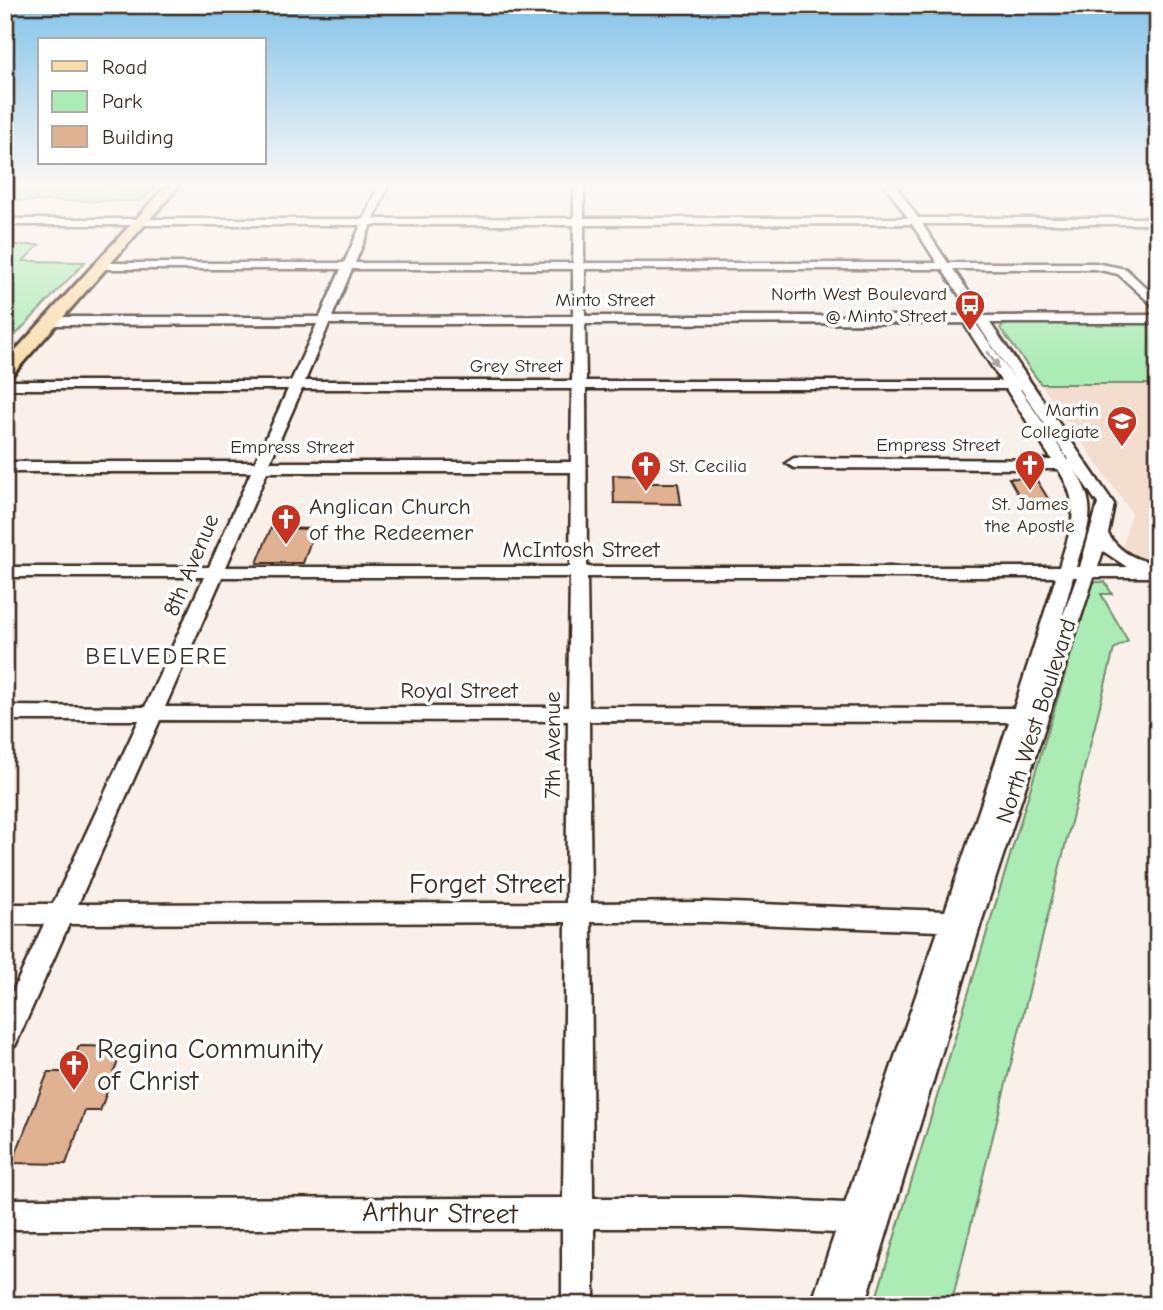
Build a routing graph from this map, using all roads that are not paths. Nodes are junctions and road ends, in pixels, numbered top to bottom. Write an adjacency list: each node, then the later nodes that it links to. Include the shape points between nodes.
1 (118, 247): 5 (main road)
2 (355, 247): 6 (street, 8th Avenue)
3 (579, 247): 7 (street, 7th Avenue)
4 (926, 247): 8 (street, North West Boulevard)
5 (101, 266): 6 (street); 15 (main road)
6 (347, 267): 7 (street); 11 (street, 8th Avenue)
7 (579, 267): 8 (street); 12 (street, 7th Avenue)
8 (939, 267): 9 (street, via 1112,268 1122,271); 13 (street, North West Boulevard); 14 (street, North West Boulevard)
9 (1158, 306)
10 (1158, 319): 14 (street, Minto Street)
11 (323, 320): 12 (street, Minto Street); 15 (street, Minto Street); 18 (street, 8th Avenue)
12 (578, 320): 13 (street, Minto Street); 19 (street, 7th Avenue)
13 (967, 320): 14 (street, Minto Street); 20 (street, North West Boulevard, one-way to 20)
14 (983, 320): 21 (street, North West Boulevard)
15 (52, 321): 16 (main road)
16 (5, 372)
17 (5, 385): 18 (street, Grey Street)
18 (295, 385): 19 (street, Grey Street); 25 (street, 8th Avenue)
19 (578, 385): 20 (street, Grey Street); 27 (street, 7th Avenue)
20 (1010, 385): 21 (street, Grey Street); 23 (street, North West Boulevard)
21 (1027, 385): 24 (street, North West Boulevard)
22 (794, 463): 23 (street, Empress Street)
23 (1063, 465): 24 (street, Empress Street); 29 (street, North West Boulevard, via 1082,499)
24 (1082, 465): 28 (street, North West Boulevard, via 1106,503)
25 (260, 466): 26 (street, Empress Street); 27 (street, Empress Street); 33 (street, 8th Avenue)
26 (5, 467)
27 (579, 467): 32 (street, 7th Avenue)
28 (1100, 534): 29 (street, North West Boulevard); 30 (street, McIntosh Street, via 1108,550)
29 (1077, 571): 30 (street, McIntosh Street); 32 (street, McIntosh Street); 37 (street, North West Boulevard)
30 (1158, 571)
31 (5, 572): 33 (street, McIntosh Street)
32 (579, 572): 33 (street, McIntosh Street); 36 (street, 7th Avenue)
33 (214, 573): 35 (street, 8th Avenue)
34 (5, 713): 35 (street, Royal Street)
35 (152, 714): 36 (street, Royal Street); 39 (street, 8th Avenue)
36 (579, 715): 37 (street, Royal Street); 40 (street, 7th Avenue)
37 (1029, 716): 41 (street, North West Boulevard)
38 (5, 914): 39 (street, Forget Street)
39 (62, 914): 40 (street, Forget Street); 42 (street, 8th Avenue)
40 (579, 914): 41 (street, Forget Street, via 704,912); 44 (street, 7th Avenue)
41 (961, 921): 45 (street, North West Boulevard)
42 (5, 1038)
43 (5, 1214): 44 (street, Arthur Street)
44 (578, 1215): 45 (street, Arthur Street, via 737,1213); 46 (street, 7th Avenue)
45 (866, 1218): 47 (street, North West Boulevard); 48 (street, North West Boulevard)
46 (578, 1305)
47 (827, 1305)
48 (848, 1305)

